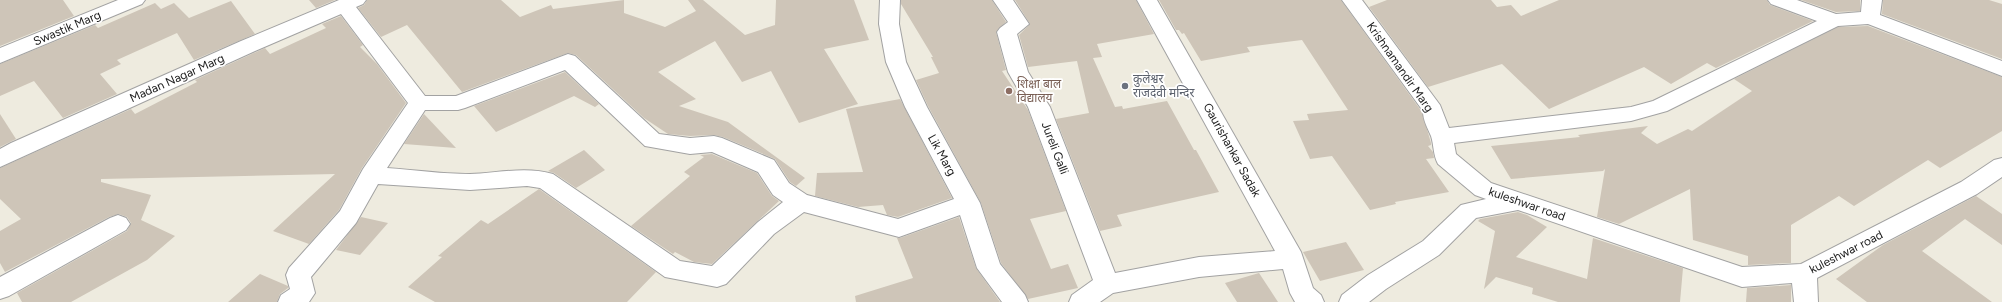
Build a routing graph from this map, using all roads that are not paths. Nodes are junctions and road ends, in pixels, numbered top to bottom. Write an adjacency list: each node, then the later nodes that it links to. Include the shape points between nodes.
1 (135, 0): 10 (street, Swastik Marg)
2 (890, 0): 19 (street, Lik Marg, via 889,24 896,62 916,107)
3 (1003, 0): 23 (street, Jureli Galli, via 1020,24 1007,32 1018,72 1039,107)
4 (1147, 0): 21 (street, Gaurishankar Sadak)
5 (1352, 0): 13 (street, Krishnamandir Marg, via 1433,110 1434,120)
6 (1778, 0): 9 (street)
7 (350, 3): 12 (street); 14 (street, Madan Nagar Marg, via 240,49)
8 (1871, 9): 9 (street); 11 (street)
9 (1834, 20): 13 (street, via 1660,106 1631,114)
10 (0, 56)
11 (2002, 69)
12 (419, 103): 16 (street); 18 (street, via 458,103 568,61 624,110 653,141 690,146 714,144 766,166 781,189)
13 (1442, 137): 17 (street, kuleshwar road, via 1446,158 1465,175 1483,189)
14 (0, 159)
15 (2002, 166): 22 (street, kuleshwar road, via 1969,188)
16 (371, 175): 18 (street, via 470,182 527,178 545,180 674,270 717,277 766,228); 25 (street, via 348,217 298,275 303,293)
17 (1521, 201): 22 (street, kuleshwar road, via 1742,276); 29 (street, via 1469,211 1431,248 1377,282)
18 (800, 202): 19 (street, via 900,228)
19 (968, 203): 26 (street, Lik Marg, via 989,268)
20 (118, 224): 24 (street)
21 (1292, 259): 23 (street, via 1199,267); 28 (street, Gaurishankar Sadak, via 1302,293)
22 (1804, 273): 30 (street)
23 (1107, 284): 27 (street)
24 (0, 289)
25 (290, 302)
26 (1016, 302)
27 (1081, 302)
28 (1312, 302)
29 (1351, 302)
30 (1806, 302)

